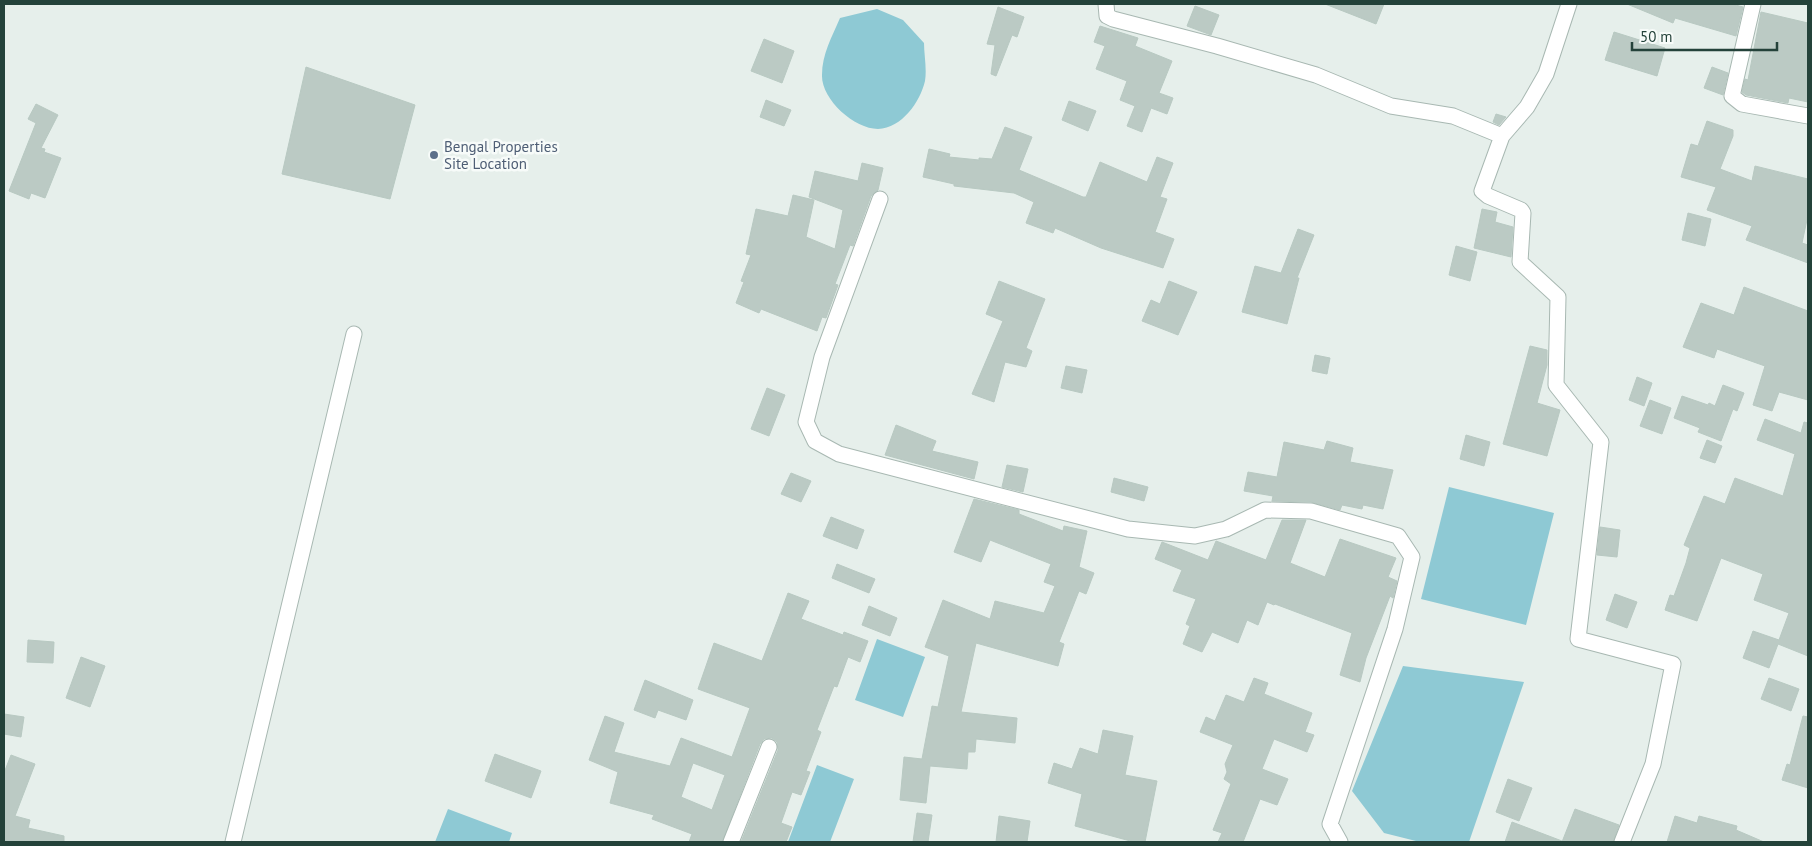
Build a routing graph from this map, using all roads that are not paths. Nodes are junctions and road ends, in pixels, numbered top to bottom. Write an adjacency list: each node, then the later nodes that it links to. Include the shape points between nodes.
1 (1106, 4): 5 (street, via 1107,16 1113,19 1316,75 1391,106 1453,116)
2 (1569, 4): 5 (street, via 1546,74 1527,107)
3 (1751, 4): 4 (street, via 1732,96 1742,104)
4 (1808, 116)
5 (1502, 136): 12 (street, via 1482,191 1522,210 1520,262 1558,297 1556,385 1601,442 1578,638 1673,664 1654,764)
6 (880, 199): 11 (street, via 822,357 806,422 815,442 840,454 1128,529 1195,536 1226,529 1265,510 1311,511 1398,536 1412,557 1395,629 1330,824)
7 (354, 334): 9 (street)
8 (769, 747): 10 (street)
9 (233, 842)
10 (731, 842)
11 (1340, 842)
12 (1622, 842)

